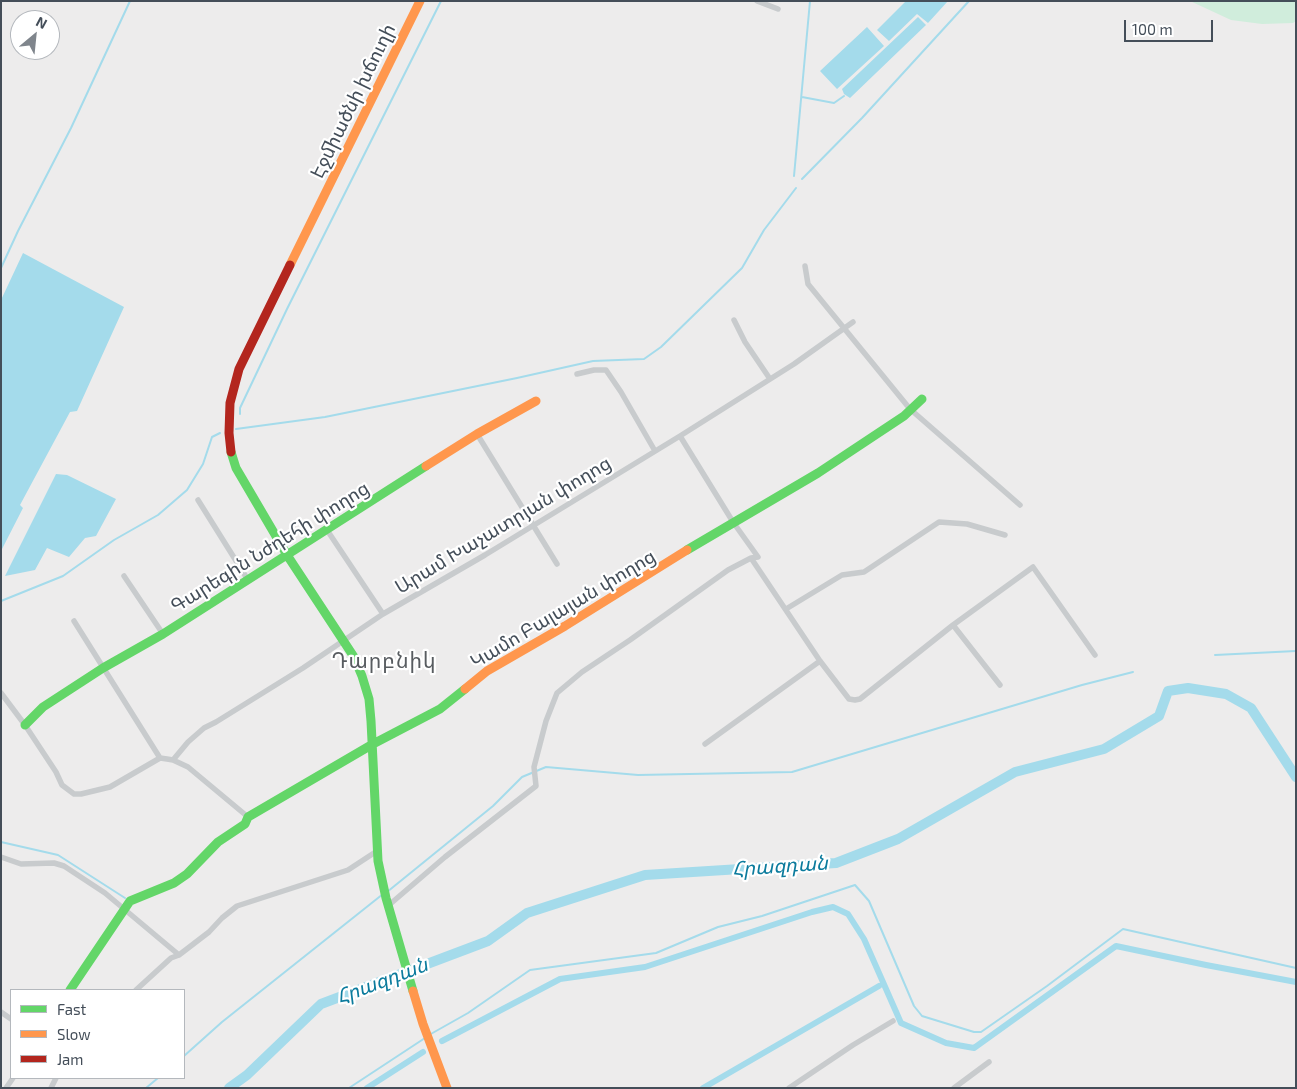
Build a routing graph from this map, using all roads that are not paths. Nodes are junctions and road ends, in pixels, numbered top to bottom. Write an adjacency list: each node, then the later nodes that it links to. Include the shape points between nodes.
1 (420, 1): 22 (street, Էջմիածնի խճուղի, via 239,369 230,403 230,450 236,468)
2 (757, 1): 3 (street)
3 (778, 9)
4 (805, 266): 7 (street, via 808,284)
5 (734, 320): 9 (street)
6 (853, 322): 7 (street, Արամ Խաչատրյան փողոց)
7 (844, 328): 9 (street, Արամ Խաչատրյան փողոց); 12 (street)
8 (577, 374): 15 (street, via 606,370)
9 (770, 379): 14 (street, Արամ Խաչատրյան փողոց)
10 (922, 399): 12 (street, Կամո Բալայան փողոց)
11 (536, 401): 13 (street, Գարեգին Նժդեհի փողոց)
12 (910, 409): 17 (street); 18 (street, Կամո Բալայան փողոց, via 818,473)
13 (477, 434): 19 (street); 20 (street, Գարեգին Նժդեհի փողոց)
14 (680, 436): 15 (street, Արամ Խաչատրյան փողոց); 18 (street)
15 (655, 451): 19 (street, Արամ Խաչատրյան փողոց)
16 (198, 500): 26 (street)
17 (1020, 504)
18 (733, 522): 23 (street, via 758,557); 39 (street, Կամո Բալայան փողոց, via 487,671 440,709)
19 (533, 524): 24 (street); 28 (street, Արամ Խաչատրյան փողոց)
20 (327, 530): 22 (street, Գարեգին Նժդեհի փողոց); 28 (street)
21 (1005, 535): 27 (street, via 967,524 940,522 864,572 842,575)
22 (286, 554): 26 (street, Գարեգին Նժդեհի փողոց); 32 (street, Էջմիածնի խճուղի)
23 (751, 558): 27 (street); 46 (street, via 728,570 557,693 534,767 536,786)
24 (557, 564)
25 (124, 576): 31 (street)
26 (248, 580): 31 (street, Գարեգին Նժդեհի փողոց)
27 (786, 610): 34 (street)
28 (383, 614): 32 (street, Արամ Խաչատրյան փողոց)
29 (74, 621): 35 (street)
30 (953, 625): 33 (street, via 1034,567); 34 (street, via 860,699 849,699); 36 (street)
31 (162, 634): 35 (street, Գարեգին Նժդեհի փողոց)
32 (343, 640): 39 (street, Էջմիածնի խճուղի, via 358,665 369,699); 42 (street, Արամ Խաչատրյան փողոց, via 204,728)
33 (1095, 655)
34 (820, 661): 40 (street)
35 (103, 668): 38 (street, Գարեգին Նժդեհի փողոց, via 43,707); 41 (street)
36 (1000, 685)
37 (1, 693): 38 (street)
38 (25, 725): 41 (street, via 62,785 74,794 110,786)
39 (373, 744): 43 (street, Կամո Բալայան փողոց); 44 (street, Էջմիածնի խճուղի)
40 (705, 744)
41 (160, 758): 42 (street)
42 (173, 760): 43 (street, via 200,776)
43 (248, 817): 47 (street, Կամո Բալայան փողոց, via 245,824 218,842 187,874 174,883 130,901)
44 (377, 851): 46 (street, Էջմիածնի խճուղի); 48 (street, via 348,870 237,906)
45 (1, 857): 47 (street, via 21,864 54,862 64,866)
46 (388, 901): 53 (street, Էջմիածնի խճուղի, via 425,1030)
47 (124, 908): 48 (street); 49 (street)
48 (179, 955): 50 (street, via 171,958)
49 (71, 989)
50 (137, 989)
51 (893, 1022): 54 (street)
52 (989, 1062): 55 (street)
53 (446, 1088)
54 (789, 1088)
55 (954, 1088)

